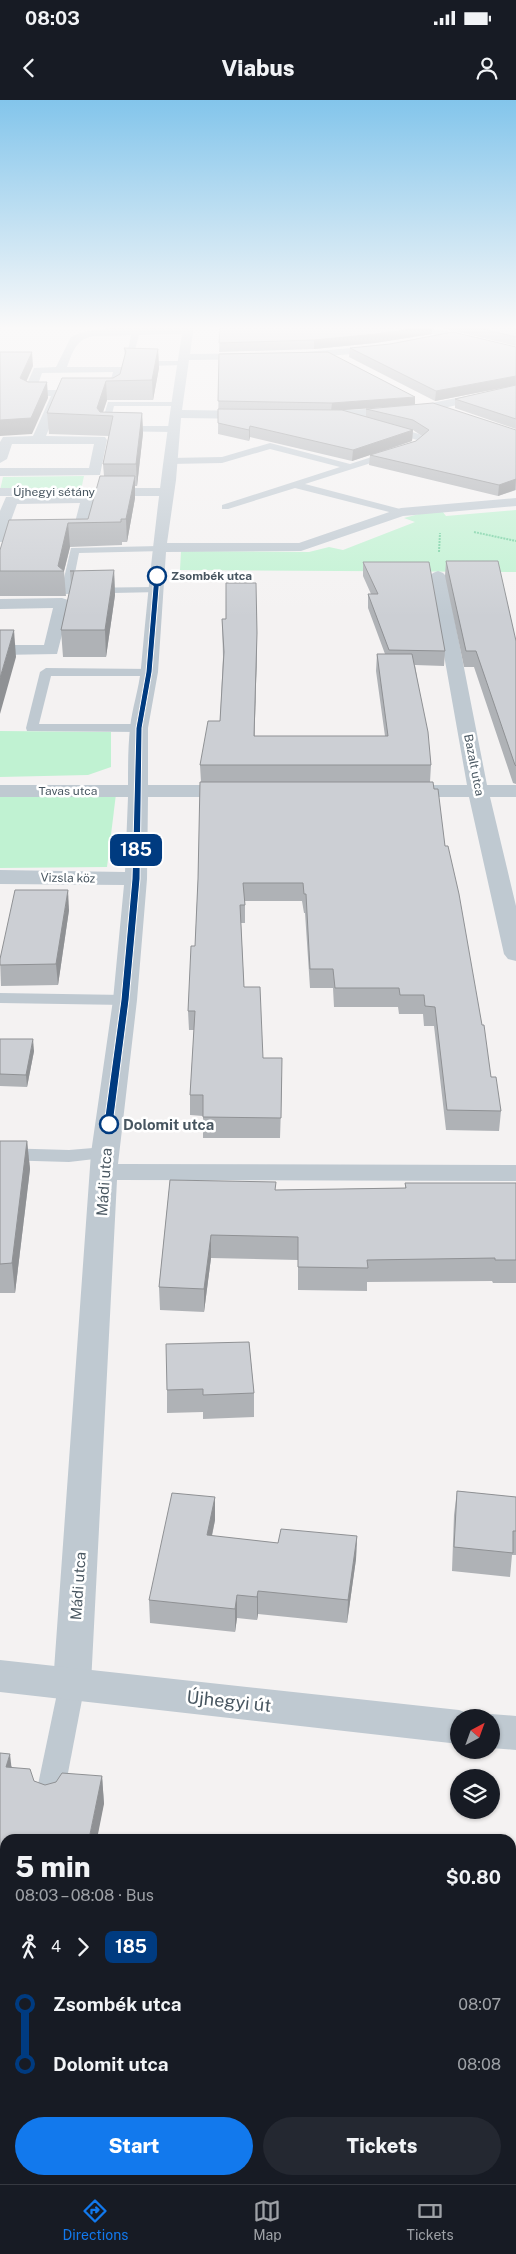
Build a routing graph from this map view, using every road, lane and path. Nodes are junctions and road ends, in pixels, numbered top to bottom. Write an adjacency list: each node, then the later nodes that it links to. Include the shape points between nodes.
1 (46, 422): 6 (street)
2 (106, 422): 3 (lane, via 104,430)
3 (144, 422)
4 (175, 422): 8 (street, Mádi utca)
5 (382, 427): 9 (lane, via 423,440 412,447)
6 (38, 440): 7 (street, via 7,440); 10 (street, via 101,440 95,472)
7 (0, 459)
8 (170, 461): 9 (lane, via 222,460 270,446); 12 (street, Mádi utca)
9 (351, 467): 11 (lane)
10 (0, 472)
11 (296, 484): 15 (lane); 16 (lane)
12 (167, 492): 13 (street, Újhegyi sétány); 19 (street, Mádi utca)
13 (6, 496): 17 (street); 18 (street, via 88,499 78,538)
14 (516, 502): 16 (street)
15 (224, 507)
16 (402, 512): 19 (street, via 306,546)
17 (0, 531)
18 (0, 538)
19 (159, 548): 21 (street, Mádi utca); 21 (lane, via 75,550 66,591)
20 (438, 576): 30 (street, Bazalt utca)
21 (156, 590): 24 (street, Mádi utca)
22 (0, 604): 23 (street, via 62,603 51,650)
23 (0, 650)
24 (149, 672): 25 (street, Mádi utca); 25 (lane, via 46,672 32,728)
25 (139, 728): 27 (street, Mádi utca)
26 (0, 791): 27 (street, Tavas utca)
27 (136, 791): 28 (street, Tavas utca); 33 (street, Mádi utca)
28 (254, 791)
29 (381, 791): 30 (street)
30 (478, 791): 31 (street); 34 (street, Bazalt utca)
31 (516, 791)
32 (0, 878): 33 (street, Vizsla köz)
33 (136, 879): 36 (street, Mádi utca)
34 (516, 954)
35 (0, 998): 36 (lane)
36 (125, 1000): 38 (street, Mádi utca)
37 (0, 1154): 38 (lane, via 70,1156)
38 (105, 1162): 39 (street); 41 (street, Mádi utca)
39 (516, 1173)
40 (0, 1676): 41 (street, Újhegyi út)
41 (72, 1684): 42 (street, Újhegyi út); 45 (lane)
42 (450, 1726)
43 (500, 1731): 44 (street)
44 (516, 1733)
45 (49, 1799)

